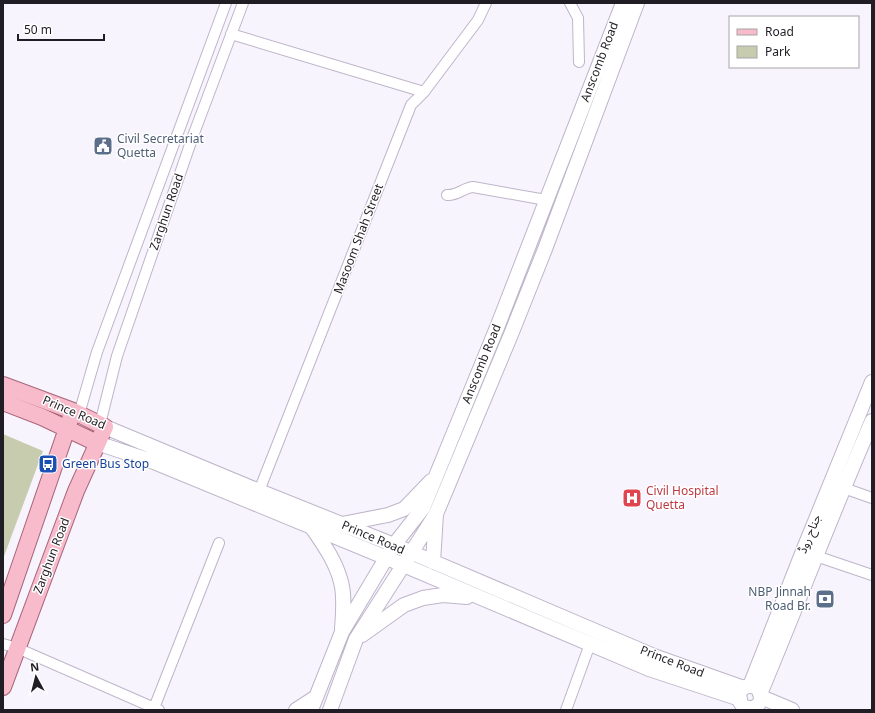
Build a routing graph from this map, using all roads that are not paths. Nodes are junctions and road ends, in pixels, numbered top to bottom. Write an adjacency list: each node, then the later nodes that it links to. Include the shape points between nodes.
1 (226, 3): 16 (street, Zarghun Road)
2 (243, 3): 7 (street, Zarghun Road)
3 (486, 3): 9 (street, Masoom Shah Street, via 478,20)
4 (570, 3): 8 (street, via 578,18)
5 (623, 3): 11 (main road, Anscomb Road)
6 (637, 3): 25 (main road, Anscomb Road, via 512,332)
7 (231, 34): 9 (street); 18 (street, Zarghun Road, via 117,356)
8 (579, 62)
9 (424, 92): 23 (street, Masoom Shah Street, via 411,104)
10 (448, 194): 11 (street, via 452,195 473,187)
11 (546, 200): 21 (main road, Anscomb Road)
12 (872, 382): 14 (main road, جناح روڈ)
13 (3, 385): 16 (main road, Prince Road)
14 (869, 399): 22 (main road, جناح روڈ)
15 (3, 402): 19 (main road, Prince Road)
16 (76, 412): 18 (main road, Prince Road); 19 (main road, Zarghun Road)
17 (872, 421): 22 (main road, جناح روڈ)
18 (102, 425): 20 (main road, Zarghun Road); 23 (main road, Prince Road)
19 (67, 428): 20 (main road, Prince Road); 38 (main road, Zarghun Road)
20 (97, 443): 27 (main road, Prince Road, via 154,462); 42 (main road, Zarghun Road)
21 (436, 476): 26 (main road, via 404,509 388,515); 29 (main road, Anscomb Road, via 423,508)
22 (837, 485): 24 (street); 30 (main road, جناح روڈ); 32 (main road, جناح روڈ)
23 (259, 491): 26 (main road, Prince Road)
24 (872, 498)
25 (436, 514): 31 (main road, Anscomb Road); 34 (main road)
26 (342, 524): 29 (main road, Prince Road)
27 (313, 529): 33 (main road, Prince Road); 39 (main road, via 332,558 341,582 344,605)
28 (219, 543): 47 (street)
29 (394, 545): 31 (main road, Prince Road); 33 (main road, Anscomb Road)
30 (803, 551): 32 (street); 46 (main road, جناح روڈ)
31 (410, 553): 34 (main road, Prince Road); 35 (main road, Anscomb Road)
32 (817, 557): 36 (street); 46 (main road, جناح روڈ)
33 (387, 558): 35 (main road, Prince Road); 39 (main road, Anscomb Road)
34 (433, 562): 46 (main road, Prince Road)
35 (403, 565): 37 (main road, Prince Road); 40 (main road, Anscomb Road)
36 (872, 575)
37 (484, 599): 40 (main road, via 443,595 422,598 404,605); 41 (main road, Prince Road)
38 (3, 615)
39 (342, 632): 45 (main road, Anscomb Road)
40 (356, 639): 44 (main road, Anscomb Road)
41 (590, 644): 46 (main road, Prince Road, via 649,668); 52 (street)
42 (10, 646): 43 (main road, Zarghun Road); 47 (street)
43 (3, 687)
44 (336, 694): 50 (main road, Anscomb Road); 51 (main road)
45 (316, 697): 48 (main road); 49 (main road, Anscomb Road)
46 (749, 699): 53 (main road, Prince Road)
47 (156, 709)
48 (296, 710)
49 (311, 710)
50 (330, 710)
51 (339, 710)
52 (566, 710)
53 (792, 710)

